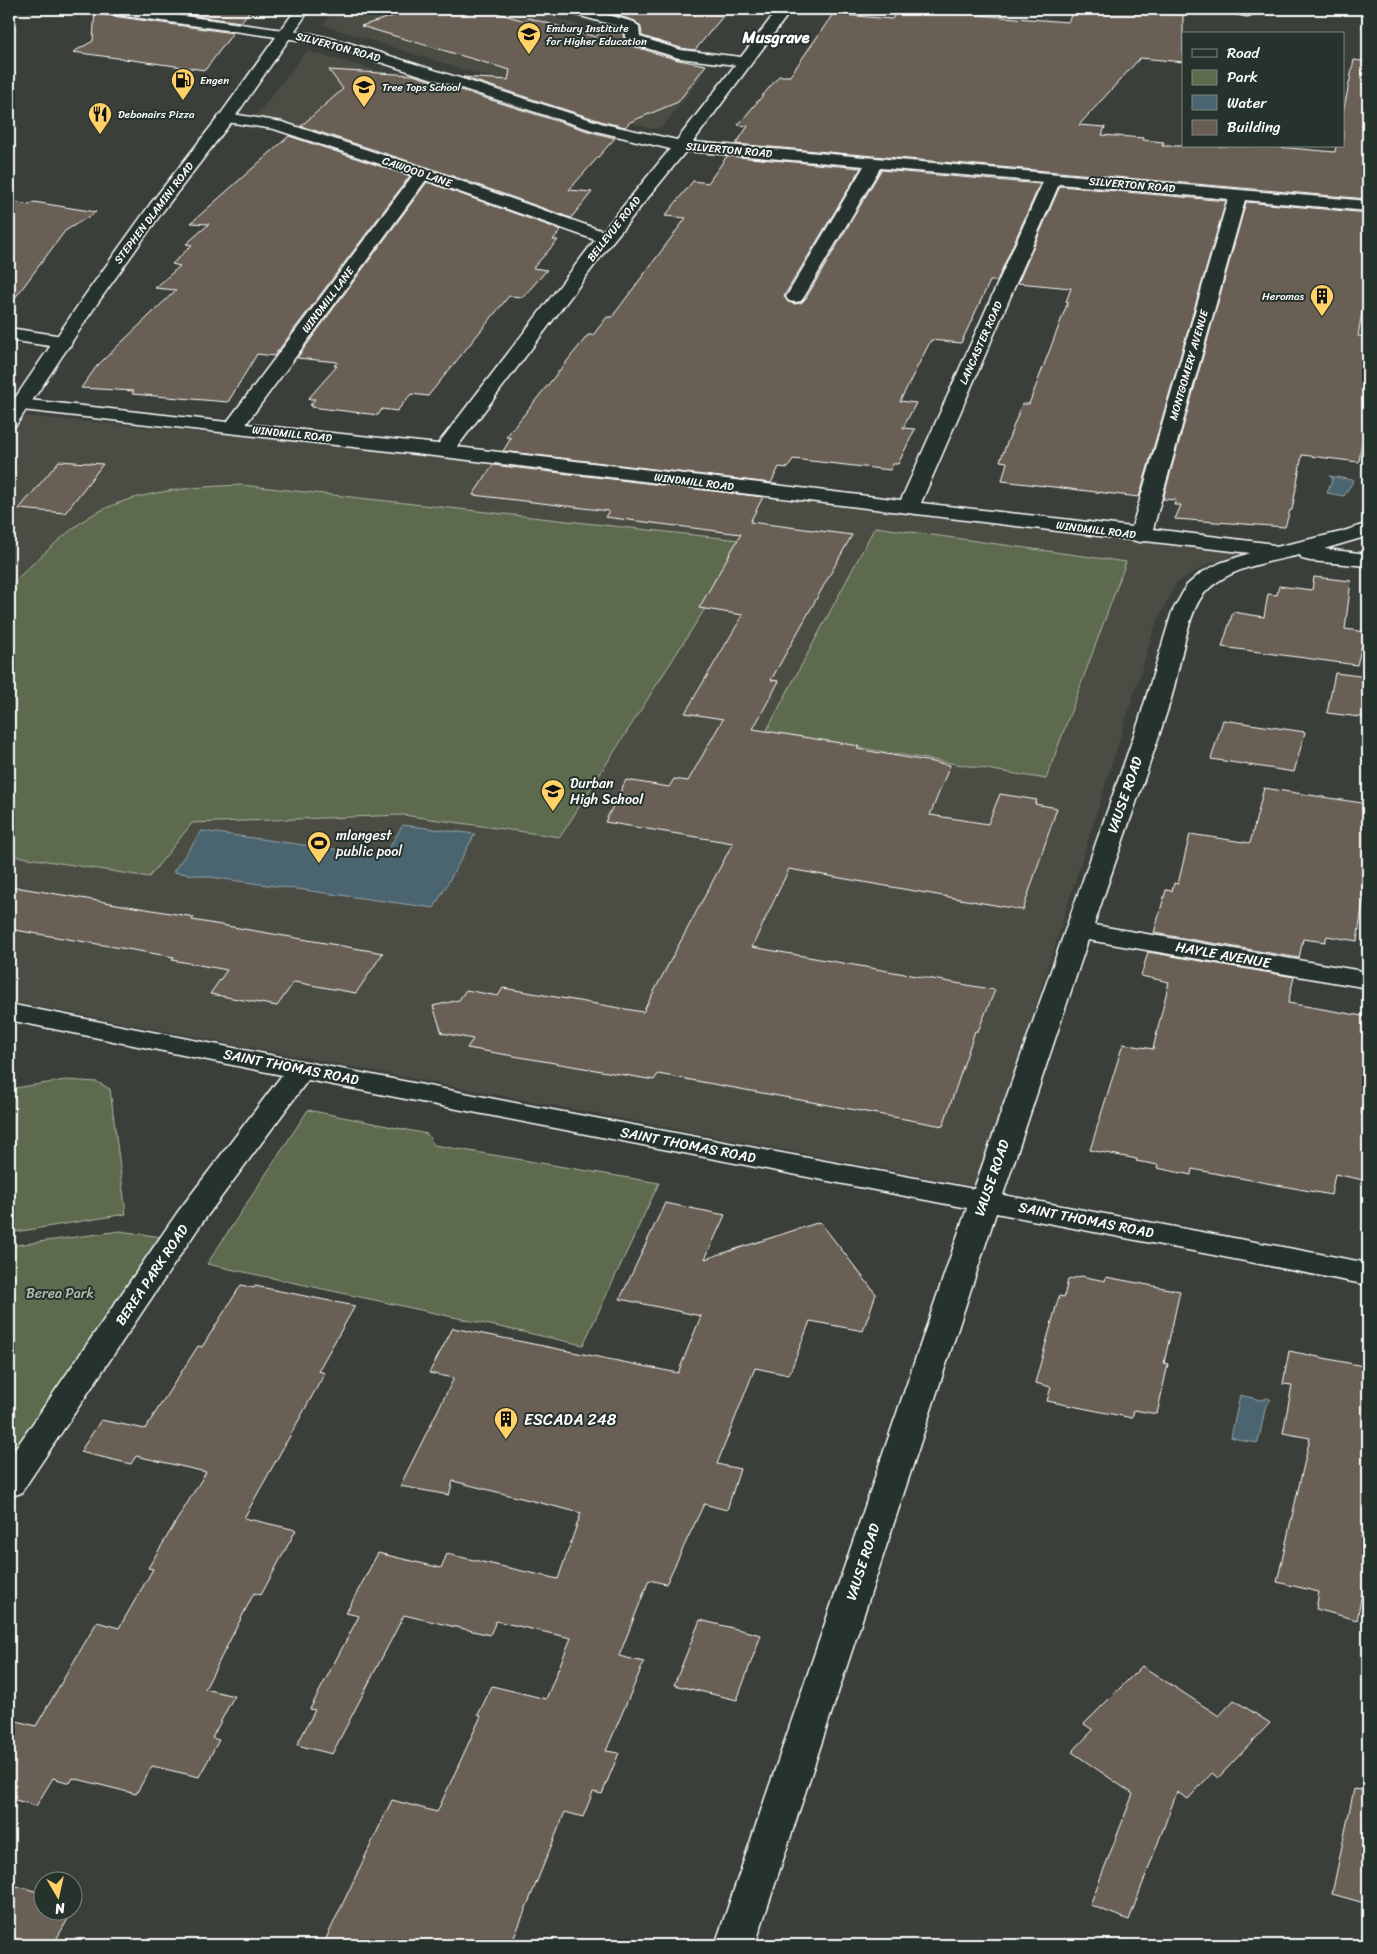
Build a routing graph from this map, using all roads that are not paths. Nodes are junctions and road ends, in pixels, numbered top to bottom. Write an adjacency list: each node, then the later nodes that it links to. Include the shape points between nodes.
1 (105, 9): 7 (street, SILVERTON ROAD)
2 (303, 9): 7 (street, STEPHEN DLAMINI ROAD)
3 (571, 9): 8 (street, via 629,25 635,40 672,53)
4 (785, 9): 8 (street, BELLEVUE ROAD)
5 (1230, 9): 6 (street)
6 (1246, 12)
7 (287, 33): 9 (street, STEPHEN DLAMINI ROAD); 10 (street, SILVERTON ROAD, via 341,45 624,135)
8 (745, 62): 10 (street, BELLEVUE ROAD)
9 (226, 118): 12 (street, CAWOOD LANE, via 276,125); 19 (street, STEPHEN DLAMINI ROAD, via 157,208)
10 (681, 146): 11 (street, SILVERTON ROAD); 16 (street, BELLEVUE ROAD)
11 (875, 162): 13 (street, SILVERTON ROAD); 17 (street)
12 (423, 173): 16 (street, CAWOOD LANE); 21 (street, WINDMILL LANE)
13 (1053, 178): 14 (street, SILVERTON ROAD); 23 (street, LANCASTER ROAD)
14 (1238, 194): 15 (street, SILVERTON ROAD); 25 (street, MONTGOMERY AVENUE)
15 (1368, 206)
16 (606, 238): 22 (street, BELLEVUE ROAD)
17 (795, 297)
18 (9, 334): 19 (street)
19 (63, 342): 20 (street, STEPHEN DLAMINI ROAD)
20 (14, 413): 21 (street, WINDMILL ROAD)
21 (234, 427): 22 (street, WINDMILL ROAD)
22 (443, 451): 23 (street, WINDMILL ROAD)
23 (909, 507): 25 (street, WINDMILL ROAD)
24 (1368, 529): 26 (street, VAUSE ROAD, via 1349,538)
25 (1140, 536): 26 (street, WINDMILL ROAD)
26 (1290, 551): 27 (street, WINDMILL ROAD); 28 (street, VAUSE ROAD, via 1246,561 1211,574 1187,601 1159,697)
27 (1368, 560)
28 (1078, 930): 29 (street, HAYLE AVENUE); 32 (street, VAUSE ROAD)
29 (1368, 980)
30 (9, 1012): 31 (street, SAINT THOMAS ROAD)
31 (301, 1070): 32 (street, SAINT THOMAS ROAD); 34 (street, BEREA PARK ROAD, via 188,1220)
32 (983, 1201): 33 (street, SAINT THOMAS ROAD); 35 (street, VAUSE ROAD)
33 (1368, 1274)
34 (9, 1484)
35 (735, 1945)

